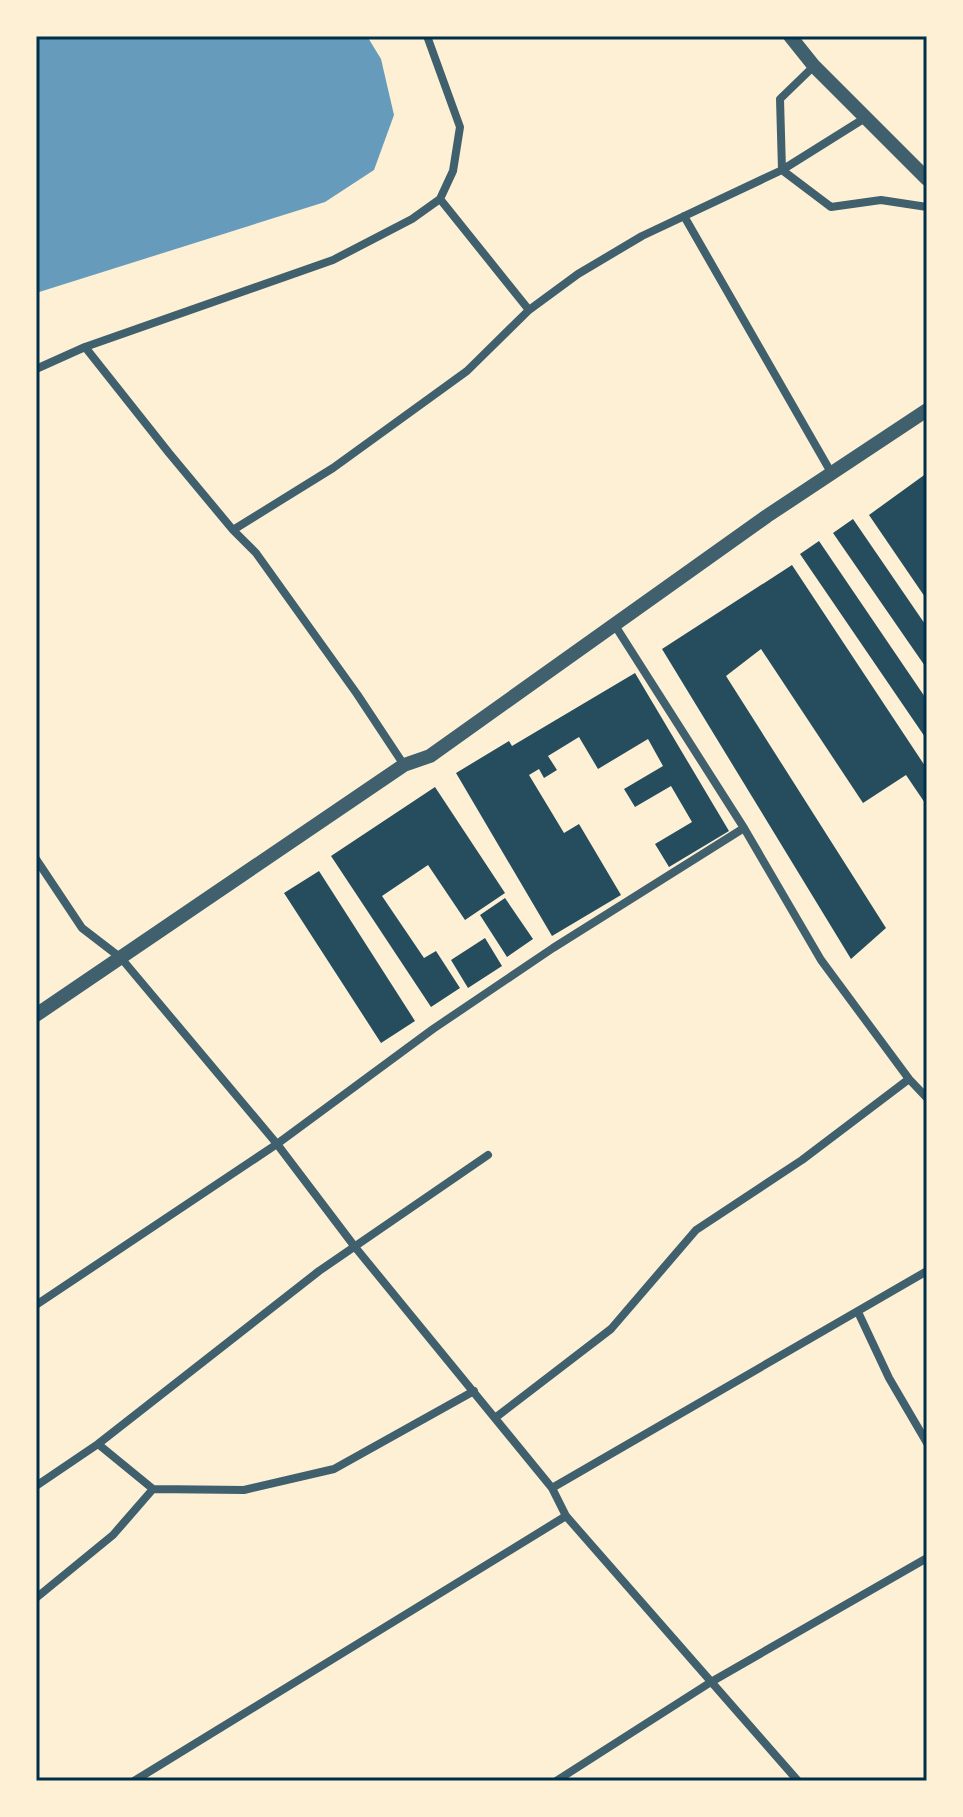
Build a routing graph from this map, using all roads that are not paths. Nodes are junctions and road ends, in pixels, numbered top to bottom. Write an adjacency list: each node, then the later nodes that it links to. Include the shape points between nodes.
1 (427, 36): 7 (street, via 460,127 453,171)
2 (790, 36): 3 (street)
3 (814, 66): 4 (street); 5 (street, via 780,99)
4 (865, 118): 5 (street); 6 (street)
5 (782, 170): 8 (street, via 831,207 881,200); 9 (street)
6 (927, 179)
7 (440, 199): 10 (street); 11 (street, via 333,260)
8 (927, 207)
9 (684, 216): 10 (street, via 578,274); 14 (street)
10 (529, 310): 15 (street, via 467,371 333,468)
11 (85, 347): 12 (street); 15 (street)
12 (36, 369)
13 (927, 410): 14 (street)
14 (832, 474): 16 (street)
15 (233, 530): 17 (street, via 256,553)
16 (613, 623): 17 (street, via 430,756); 18 (street)
17 (404, 765): 20 (street)
18 (744, 828): 22 (street, via 821,960); 24 (street, via 433,1029)
19 (36, 859): 20 (street, via 82,928)
20 (121, 958): 21 (street); 24 (street)
21 (36, 1015)
22 (909, 1079): 23 (street); 31 (street, via 802,1160 696,1230 611,1329)
23 (927, 1098)
24 (277, 1144): 26 (street); 28 (street)
25 (488, 1155): 26 (street)
26 (355, 1247): 30 (street); 33 (street)
27 (927, 1271): 29 (street)
28 (36, 1305)
29 (858, 1312): 32 (street); 35 (street)
30 (474, 1391): 31 (street); 36 (street, via 334,1469 244,1490)
31 (495, 1418): 35 (street)
32 (927, 1443)
33 (98, 1444): 34 (street); 36 (street)
34 (36, 1486)
35 (552, 1488): 37 (street)
36 (153, 1489): 39 (street, via 113,1535)
37 (566, 1516): 40 (street); 41 (street)
38 (927, 1558): 40 (street)
39 (36, 1598)
40 (711, 1682): 42 (street); 43 (street)
41 (134, 1781)
42 (556, 1781)
43 (798, 1781)

